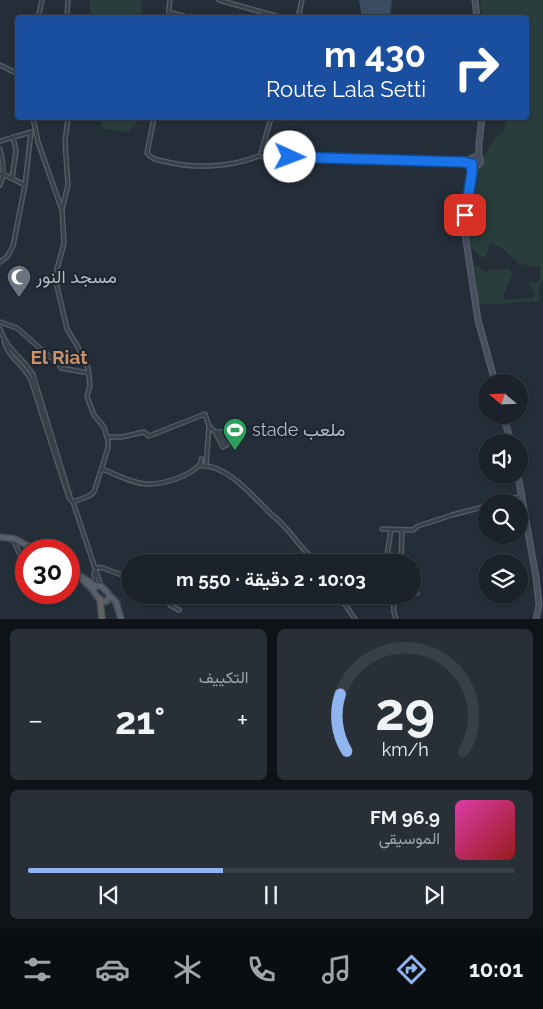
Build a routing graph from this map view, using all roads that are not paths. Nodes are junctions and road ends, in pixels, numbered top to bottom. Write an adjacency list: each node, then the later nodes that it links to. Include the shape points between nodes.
1 (42, 0): 8 (street)
2 (68, 0): 9 (street)
3 (170, 0): 7 (street)
4 (219, 0): 12 (street)
5 (302, 0): 13 (street)
6 (474, 0): 14 (main road)
7 (169, 12): 10 (street); 11 (street)
8 (39, 15)
9 (68, 15)
10 (168, 15)
11 (180, 15)
12 (272, 15)
13 (299, 15)
14 (476, 15)
15 (0, 65): 16 (street)
16 (15, 72)
17 (33, 120): 23 (street)
18 (68, 120): 33 (street, via 68,185)
19 (154, 120): 27 (street, via 147,153 154,160 195,167 246,161)
20 (270, 120): 27 (street)
21 (482, 120): 22 (main road)
22 (480, 131): 28 (main road); 28 (main road, via 480,161)
23 (33, 132): 24 (street); 32 (street); 33 (street)
24 (13, 137): 25 (street); 30 (street, via 16,151)
25 (0, 141)
26 (0, 150): 29 (street)
27 (261, 155): 28 (street)
28 (474, 162): 38 (main road, via 464,227 478,320)
29 (2, 174): 30 (street); 31 (street)
30 (12, 178): 32 (street)
31 (0, 185)
32 (25, 185): 34 (street, via 13,246)
33 (62, 209): 37 (street, via 64,243 57,269 57,286 67,329)
34 (0, 262)
35 (0, 322): 37 (street, via 17,328 56,360 61,368)
36 (0, 329): 46 (street, via 7,350 24,367 31,380)
37 (89, 373): 40 (street, via 89,402)
38 (493, 374)
39 (209, 426): 40 (street, via 205,414 149,436 144,432); 41 (street); 43 (street)
40 (107, 437): 45 (street, via 108,448)
41 (228, 444)
42 (201, 459): 44 (street)
43 (206, 465): 44 (street); 55 (street, via 242,484)
44 (198, 466): 45 (street, via 171,481 150,485)
45 (102, 469): 46 (street, via 94,492)
46 (72, 501): 58 (street)
47 (478, 508): 51 (street, via 413,530)
48 (528, 527): 73 (main road, via 539,605)
49 (382, 529): 50 (street)
50 (391, 530): 51 (street); 56 (street)
51 (402, 530): 57 (street)
52 (0, 537): 53 (main road)
53 (13, 539): 54 (street)
54 (15, 543)
55 (306, 554)
56 (387, 554)
57 (400, 554)
58 (94, 567): 59 (street); 61 (street)
59 (121, 575)
60 (80, 577): 61 (main road)
61 (97, 587): 62 (main road); 63 (main road)
62 (108, 594): 63 (main road, via 109,599); 68 (main road, via 116,602)
63 (103, 601): 68 (main road); 69 (highway)
64 (169, 604): 67 (street)
65 (345, 604): 71 (street)
66 (393, 604): 72 (street)
67 (179, 610)
68 (119, 612): 70 (main road)
69 (103, 619)
70 (120, 619)
71 (355, 619)
72 (396, 619)
73 (536, 619)

